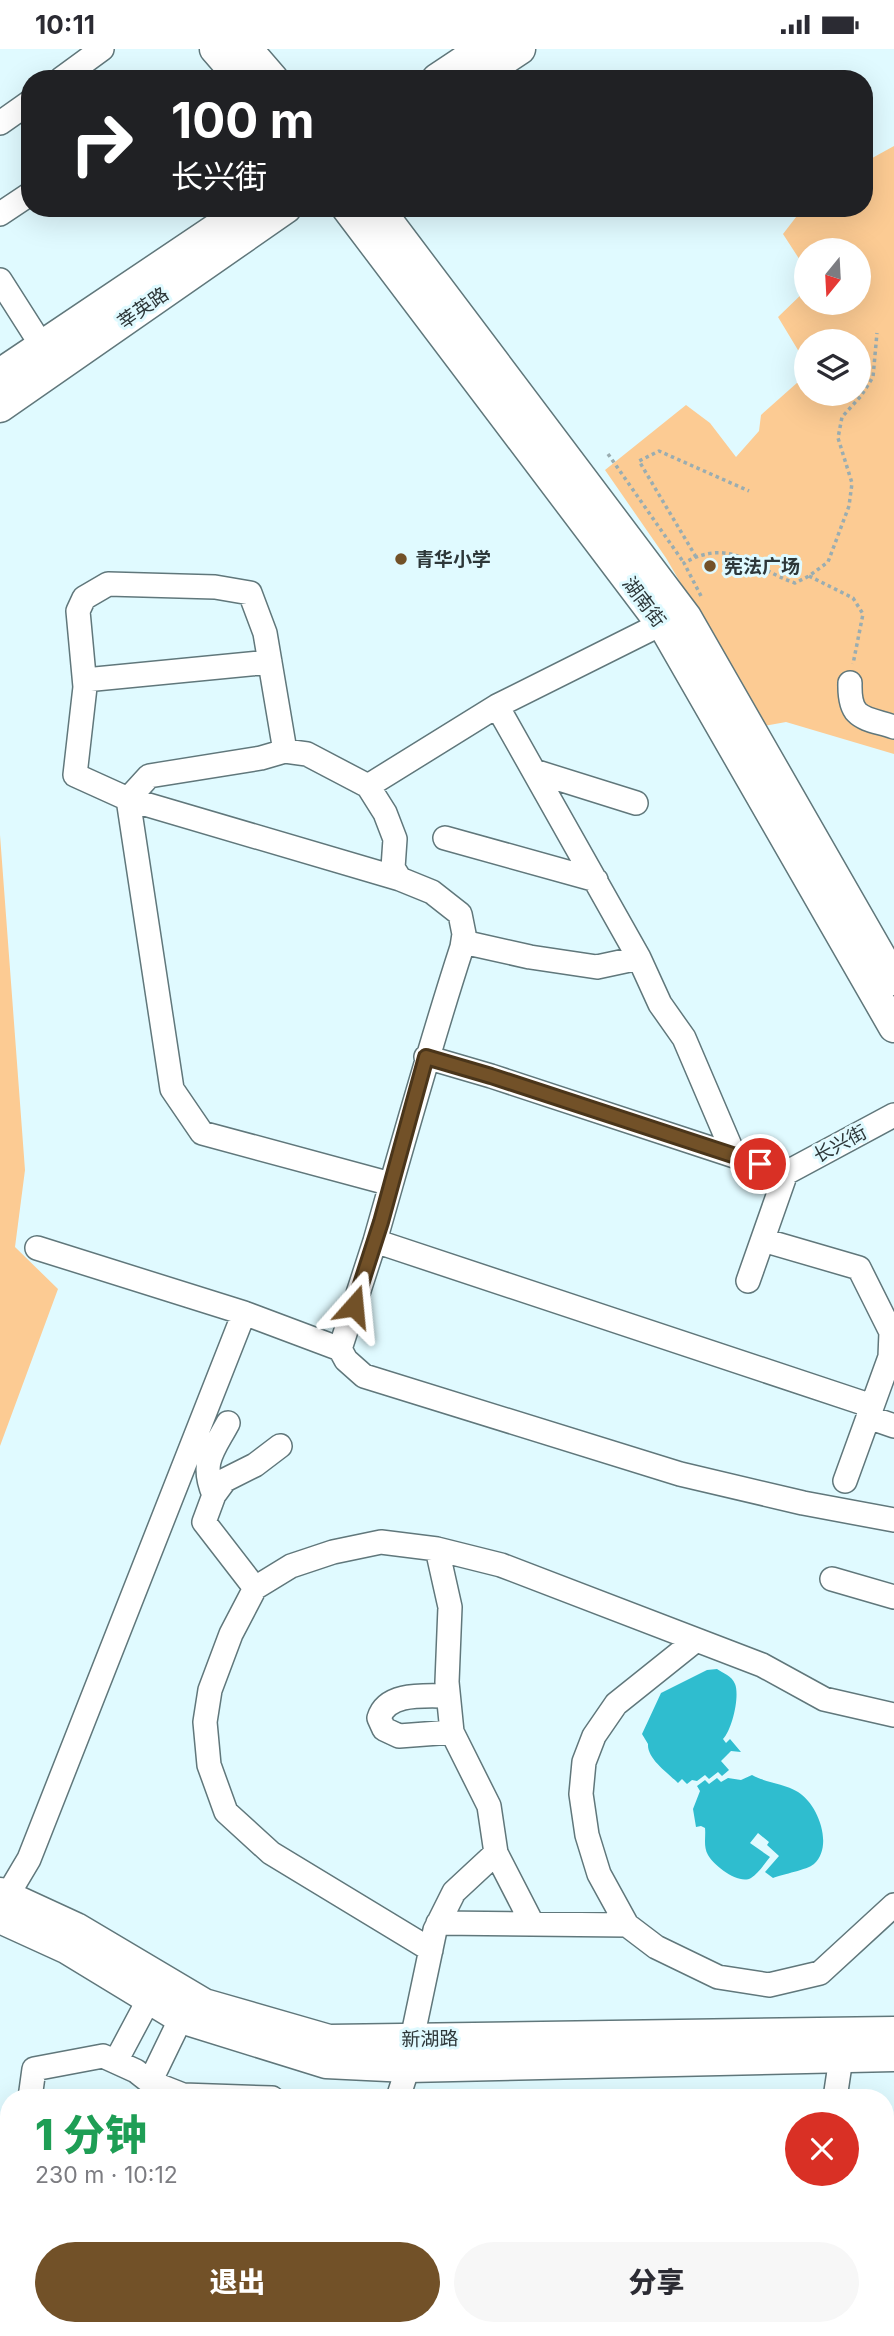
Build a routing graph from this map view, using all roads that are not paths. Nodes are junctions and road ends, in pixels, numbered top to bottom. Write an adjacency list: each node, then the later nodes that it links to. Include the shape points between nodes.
1 (102, 49): 6 (street)
2 (215, 49): 7 (main road)
3 (247, 49): 8 (main road)
4 (482, 49): 9 (main road)
5 (520, 49): 10 (main road)
6 (73, 70)
7 (233, 70)
8 (265, 70)
9 (450, 70)
10 (488, 70)
11 (21, 108): 12 (street)
12 (0, 123)
13 (21, 200): 14 (street)
14 (0, 214)
15 (234, 217): 20 (main road, 莘英路)
16 (273, 217): 22 (main road, 莘英路)
17 (354, 217): 23 (main road, 湖南街)
18 (385, 217): 39 (main road, 湖南街, via 686,617)
19 (0, 280): 20 (street)
20 (42, 346): 21 (main road, 莘英路)
21 (0, 374)
22 (0, 407)
23 (661, 624): 27 (street); 40 (main road, 湖南街)
24 (270, 661): 25 (street); 25 (street, via 250,593 215,587 108,584 84,598 78,611); 29 (street)
25 (85, 680): 32 (street, via 75,775)
26 (850, 683): 28 (street, via 849,702 859,716)
27 (497, 706): 30 (street); 31 (street)
28 (894, 727)
29 (285, 751): 31 (street, via 307,754); 32 (street, via 149,776)
30 (534, 771): 33 (street); 36 (street)
31 (368, 786): 35 (street, via 395,839 393,868)
32 (128, 799): 35 (street); 45 (street, via 172,1089 202,1133)
33 (636, 803)
34 (445, 838): 36 (street)
35 (400, 879): 37 (street, via 432,892 460,914)
36 (596, 880): 38 (street)
37 (463, 942): 38 (street, via 597,967); 41 (street)
38 (639, 958): 43 (street, via 660,1004 684,1038)
39 (894, 980)
40 (894, 1027)
41 (426, 1057): 43 (street); 45 (street)
42 (894, 1115): 44 (street, 长兴街)
43 (734, 1156): 44 (street)
44 (786, 1173): 46 (street)
45 (391, 1184): 47 (street)
46 (763, 1240): 49 (street); 52 (street, via 859,1268 891,1332 890,1357)
47 (375, 1241): 51 (street); 52 (street)
48 (37, 1248): 50 (street)
49 (748, 1281)
50 (244, 1313): 51 (street); 70 (street, via 29,1859)
51 (340, 1349): 58 (street, via 364,1376 667,1470)
52 (870, 1411): 54 (street); 56 (street)
53 (228, 1423): 57 (street, via 209,1459 207,1479)
54 (894, 1426)
55 (280, 1445): 57 (street, via 225,1480)
56 (845, 1481)
57 (214, 1495): 62 (street, via 205,1522)
58 (894, 1520)
59 (437, 1549): 60 (street); 62 (street, via 382,1542 357,1547 291,1566); 63 (street)
60 (482, 1561): 63 (street, via 464,1571); 65 (street)
61 (832, 1579): 64 (street)
62 (256, 1588): 75 (street, via 218,1668 205,1722 209,1765 226,1812 271,1853)
63 (446, 1591): 66 (street, via 450,1607)
64 (894, 1597)
65 (696, 1640): 67 (street, via 762,1665 824,1699); 74 (street, via 616,1704 594,1736 584,1762 581,1794 587,1835 598,1874)
66 (447, 1696): 68 (street); 68 (street, via 394,1700 379,1718 384,1729 399,1736)
67 (894, 1715)
68 (452, 1732): 69 (street, via 489,1806)
69 (496, 1853): 72 (street, via 454,1892); 73 (street)
70 (2, 1902): 76 (main road, 新湖路, via 65,1948); 79 (main road, 新湖路, via 76,1928 204,2004 329,2040)
71 (894, 1905): 74 (street, via 820,1973 769,1985 718,1977 656,1947)
72 (438, 1923): 73 (street); 75 (street)
73 (532, 1923): 74 (street)
74 (627, 1924)
75 (431, 1949): 79 (street)
76 (149, 1999): 77 (main road, 新湖路); 82 (street)
77 (181, 2018): 79 (main road, 新湖路, via 326,2063); 85 (street)
78 (894, 2032): 79 (main road, 新湖路)
79 (410, 2053): 81 (main road, 新湖路); 86 (street)
80 (894, 2056): 81 (main road, 新湖路)
81 (841, 2058): 87 (street)
82 (116, 2061): 83 (street, via 103,2056 34,2069); 84 (street, via 136,2071)
83 (31, 2089)
84 (150, 2089)
85 (151, 2089)
86 (400, 2089)
87 (836, 2089)

